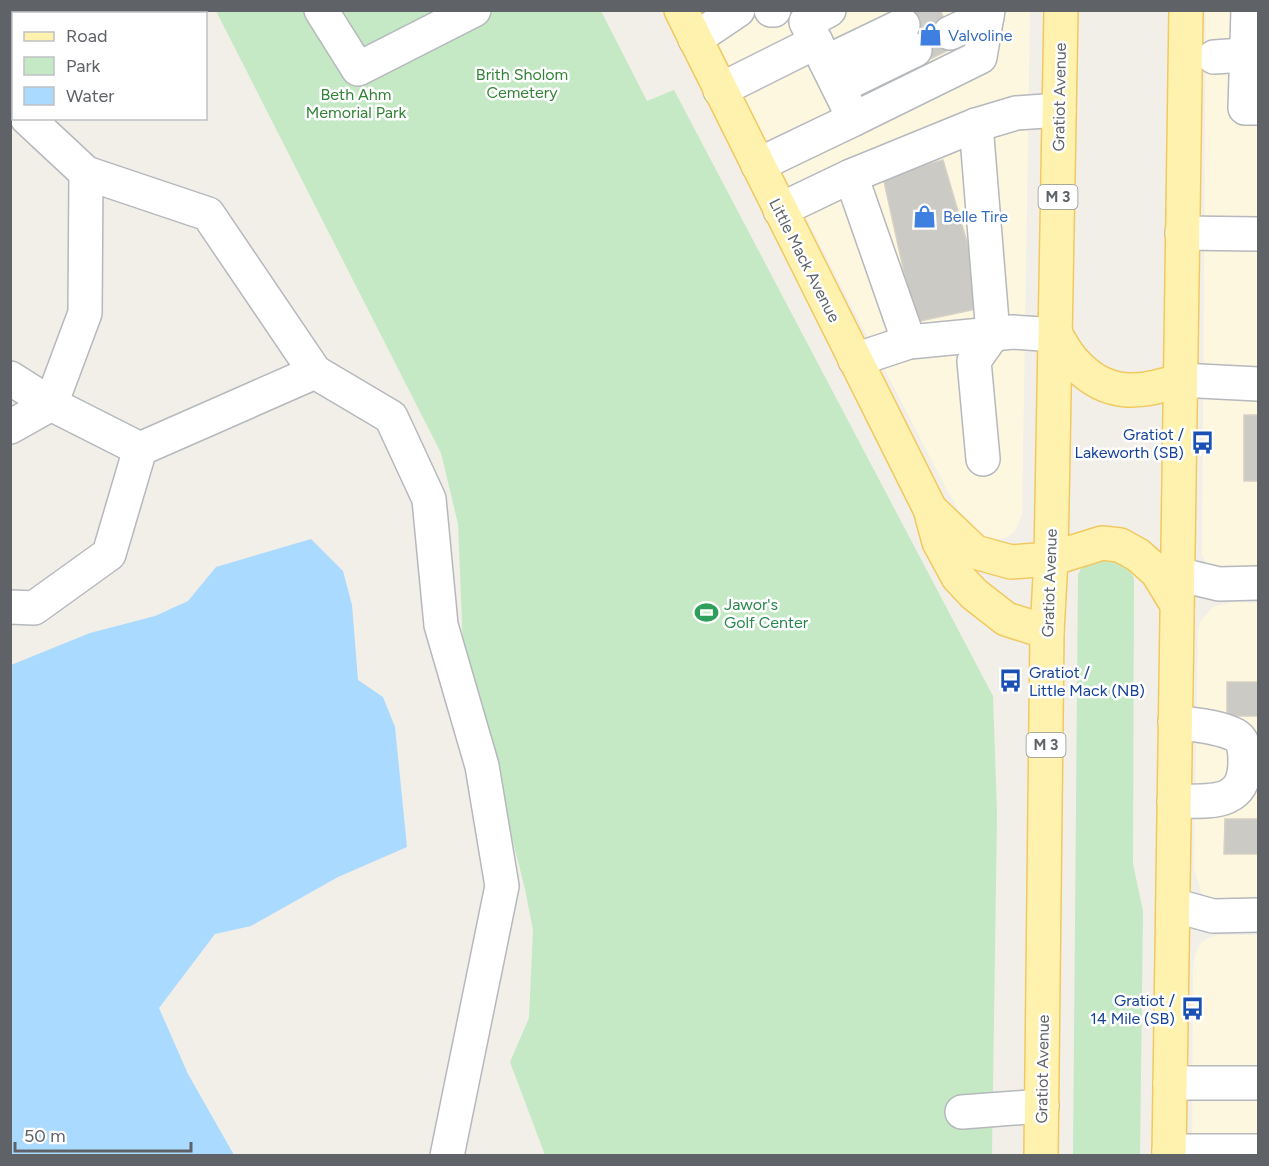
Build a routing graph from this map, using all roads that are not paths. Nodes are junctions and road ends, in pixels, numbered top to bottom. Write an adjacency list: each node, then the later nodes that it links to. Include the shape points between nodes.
1 (321, 10): 2 (street, via 358,69)
2 (474, 10)
3 (681, 10): 11 (main road, Little Mack Avenue)
4 (738, 10): 11 (street)
5 (829, 10): 13 (street, via 806,22)
6 (1061, 10): 16 (main road, Gratiot Avenue / M 3)
7 (1186, 10): 24 (main road)
8 (1248, 10): 12 (street)
9 (967, 18): 17 (street, via 980,57)
10 (909, 37): 13 (street)
11 (695, 39): 14 (main road, Little Mack Avenue)
12 (1239, 55): 15 (street, via 1245,108)
13 (828, 66): 14 (street); 17 (street)
14 (720, 90): 20 (main road, Little Mack Avenue)
15 (1258, 108)
16 (1059, 110): 19 (street, via 1016,113); 27 (main road, Gratiot Avenue / M 3)
17 (854, 118): 20 (street)
18 (27, 120): 21 (street)
19 (976, 125): 22 (street); 26 (street)
20 (758, 165): 23 (main road, Little Mack Avenue)
21 (86, 173): 30 (street, via 208,214); 34 (street, via 85,313)
22 (851, 176): 23 (street); 28 (street)
23 (780, 210): 29 (main road, Little Mack Avenue)
24 (1182, 233): 25 (street); 32 (main road)
25 (1258, 234)
26 (993, 334): 27 (street); 28 (street); 37 (street, via 974,361)
27 (1056, 334): 32 (main road, via 1075,364 1094,381 1114,390 1159,388); 39 (main road, Gratiot Avenue / M 3)
28 (909, 342): 29 (street)
29 (855, 360): 38 (main road, Little Mack Avenue)
30 (315, 372): 36 (street); 54 (street, via 391,417 429,499 441,625 482,766 502,886)
31 (10, 378): 34 (street)
32 (1180, 380): 33 (street); 41 (main road)
33 (1258, 384)
34 (51, 404): 35 (street); 36 (street)
35 (10, 427)
36 (140, 449): 42 (street, via 109,554 34,608)
37 (983, 459)
38 (930, 509): 39 (main road, Little Mack Avenue, via 975,552 1011,562); 43 (main road, Little Mack Avenue, via 939,542 958,577 974,594 1006,619)
39 (1051, 559): 41 (main road, Little Mack Avenue, via 1102,543 1120,546 1138,555); 43 (main road, Gratiot Avenue / M 3)
40 (1258, 583): 41 (street)
41 (1176, 588): 44 (main road)
42 (10, 607)
43 (1047, 632): 50 (main road, Gratiot Avenue / M 3)
44 (1175, 722): 45 (main road); 45 (street, via 1237,736 1245,748 1246,772 1240,788 1230,796 1216,801)
45 (1174, 801): 46 (main road)
46 (1173, 905): 47 (street, via 1213,916); 48 (main road)
47 (1258, 915)
48 (1170, 1083): 49 (street); 52 (main road)
49 (1258, 1083)
50 (1042, 1106): 51 (street); 55 (main road, Gratiot Avenue / M 3)
51 (962, 1112)
52 (1169, 1153): 53 (street)
53 (1246, 1153)
54 (447, 1155)
55 (1041, 1155)

